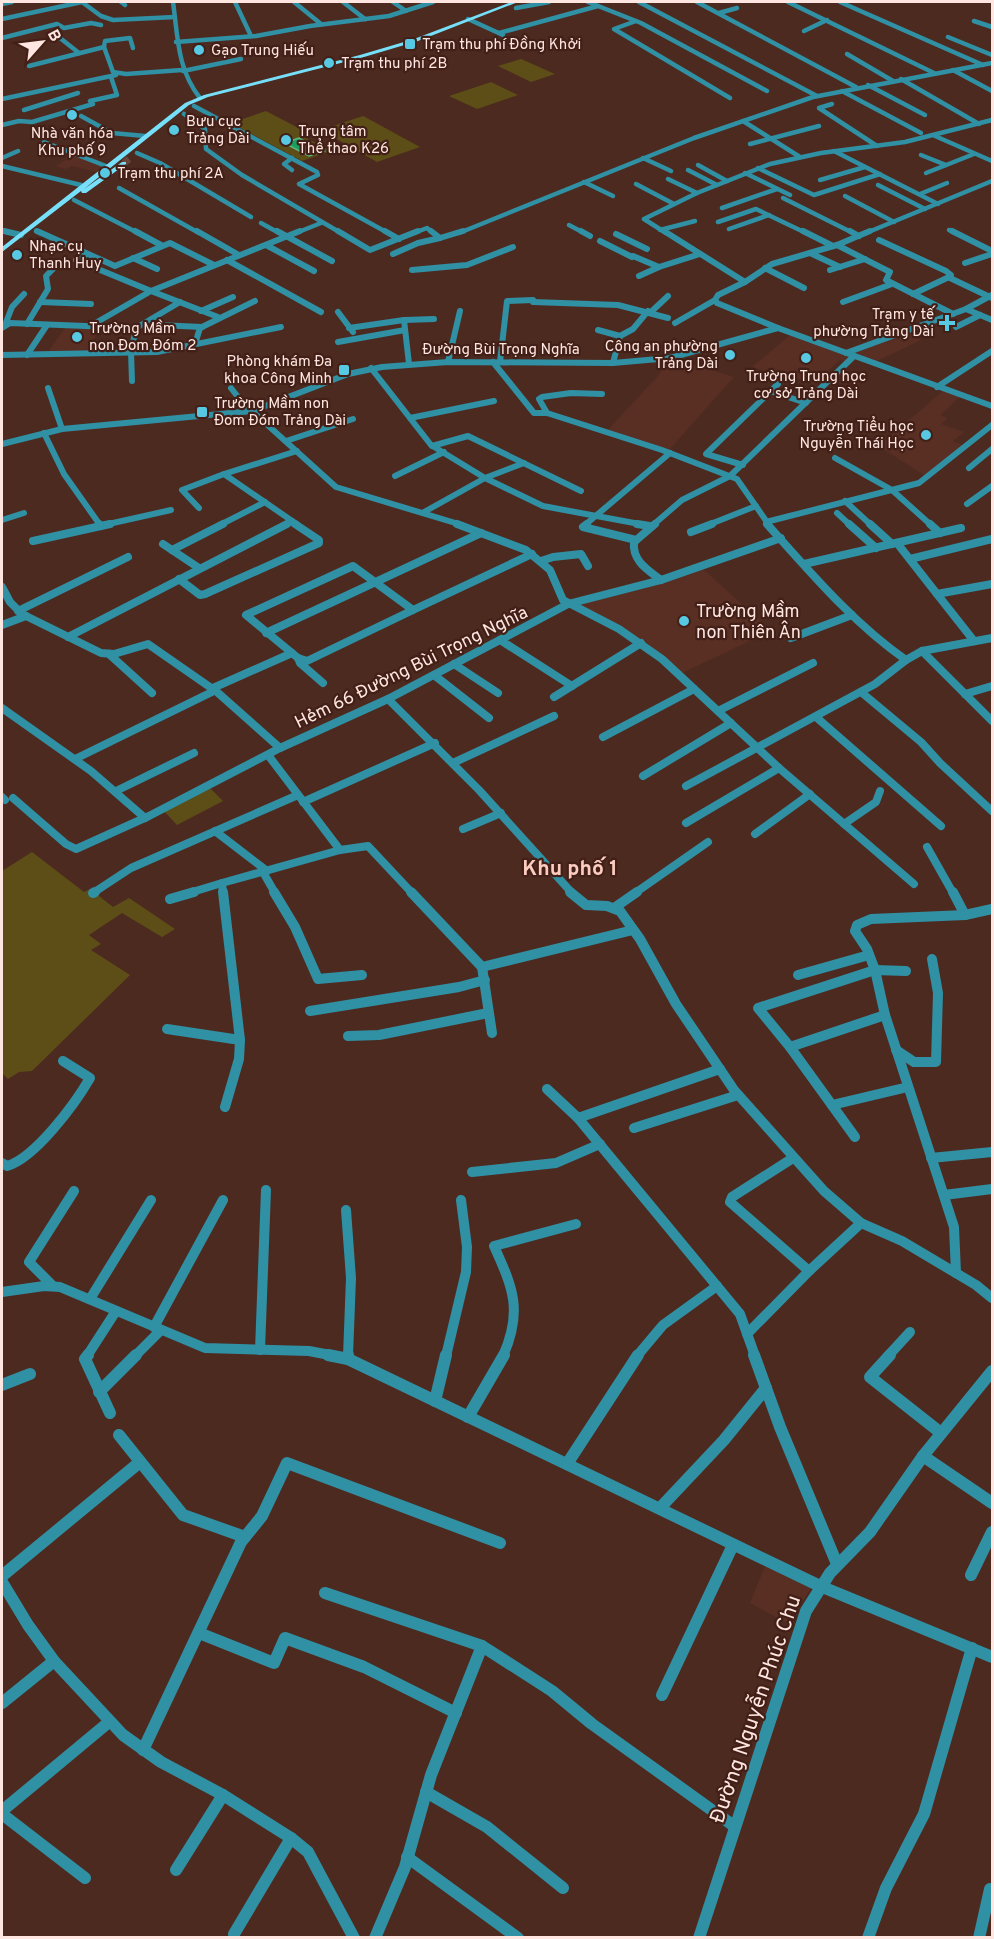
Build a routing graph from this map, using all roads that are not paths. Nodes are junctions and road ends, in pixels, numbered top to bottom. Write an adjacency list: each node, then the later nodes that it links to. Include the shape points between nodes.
1 (12, 2): 15 (street)
2 (82, 2): 21 (street, via 113,20); 24 (street)
3 (173, 2): 21 (street)
4 (235, 2): 33 (street)
5 (294, 2): 28 (street)
6 (343, 2): 22 (street)
7 (393, 2): 19 (street)
8 (433, 2): 19 (street)
9 (549, 2): 16 (street)
10 (588, 2): 17 (street)
11 (639, 2): 61 (street)
12 (697, 2): 20 (street)
13 (788, 2): 25 (street)
14 (840, 2): 45 (street)
15 (2, 4)
16 (515, 5): 23 (main road)
17 (598, 6): 23 (street, via 502,34); 26 (street)
18 (737, 8): 20 (street)
19 (406, 11): 22 (street)
20 (718, 13): 56 (street)
21 (174, 17): 37 (street)
22 (365, 19): 28 (street)
23 (468, 19): 31 (main road)
24 (2, 20)
25 (827, 20): 32 (street); 51 (street)
26 (636, 21): 58 (street); 62 (street, via 614,29)
27 (974, 21): 30 (street)
28 (321, 24): 33 (street)
29 (101, 26): 35 (street, via 88,23 64,28 57,24)
30 (992, 26)
31 (435, 32): 48 (main road); 48 (main road, via 378,52)
32 (804, 32)
33 (251, 36): 37 (street)
34 (948, 37): 42 (street)
35 (2, 38)
36 (60, 38): 40 (street)
37 (176, 42): 47 (street)
38 (104, 47): 39 (street, via 106,40 130,37); 40 (street); 50 (street)
39 (133, 48)
40 (79, 52): 46 (street)
41 (847, 54): 54 (street)
42 (993, 55)
43 (241, 59): 47 (street)
44 (993, 63): 45 (street)
45 (983, 65): 49 (street)
46 (29, 66)
47 (182, 70): 50 (street); 64 (street)
48 (306, 70): 64 (main road)
49 (953, 70): 51 (street); 59 (street)
50 (117, 74): 52 (street)
51 (935, 74): 53 (street)
52 (111, 77): 63 (street); 72 (street, via 117,95 32,122)
53 (901, 79): 54 (street); 71 (street)
54 (893, 81): 55 (street)
55 (868, 85): 56 (street); 67 (street)
56 (856, 87): 57 (street)
57 (842, 90): 61 (street); 74 (street)
58 (767, 91)
59 (993, 92)
60 (78, 93): 63 (street, via 27,112)
61 (817, 96): 70 (street)
62 (730, 98)
63 (4, 99)
64 (195, 100): 66 (main road); 75 (main road); 88 (street)
65 (832, 104): 81 (street, via 819,108)
66 (184, 114): 80 (main road); 134 (street, via 206,129 206,150)
67 (924, 115)
68 (81, 116): 75 (street, via 112,133)
69 (993, 120): 71 (street)
70 (743, 121): 77 (street); 89 (street)
71 (980, 124): 76 (street)
72 (2, 126)
73 (819, 126): 77 (street)
74 (921, 134)
75 (145, 136): 95 (main road)
76 (934, 136): 81 (street); 84 (street)
77 (771, 138): 79 (street); 86 (street)
78 (44, 142): 95 (street)
79 (750, 144)
80 (144, 145): 90 (main road); 114 (main road)
81 (877, 146): 83 (street)
82 (18, 151): 87 (street)
83 (834, 152): 86 (street); 96 (street)
84 (974, 154): 91 (street); 93 (street)
85 (921, 155): 93 (street)
86 (800, 157): 97 (street)
87 (2, 158)
88 (291, 158): 98 (street, via 284,164); 146 (street, via 318,175 299,184)
89 (643, 158): 100 (street); 108 (street)
90 (128, 160): 114 (main road); 129 (street, via 160,163)
91 (993, 161)
92 (698, 165): 106 (street)
93 (946, 165): 102 (street)
94 (2, 166): 111 (street)
95 (106, 166): 111 (main road)
96 (866, 167): 103 (street); 105 (street)
97 (758, 168): 101 (street); 103 (street, via 814,195)
98 (292, 170)
99 (688, 170): 112 (street)
100 (670, 171)
101 (746, 172): 106 (street); 116 (street)
102 (926, 173)
103 (880, 174): 118 (street)
104 (668, 179): 117 (street)
105 (820, 180)
106 (727, 181): 112 (street)
107 (993, 181): 125 (street)
108 (584, 182): 120 (street); 145 (street)
109 (947, 183): 118 (street)
110 (636, 184): 124 (street)
111 (81, 185): 140 (main road)
112 (717, 185): 117 (street)
113 (878, 185): 127 (street)
114 (92, 186): 123 (main road)
115 (119, 188): 160 (street)
116 (777, 189): 119 (street); 126 (street)
117 (697, 193): 124 (street)
118 (920, 194): 125 (street)
119 (790, 195)
120 (613, 196)
121 (845, 196): 132 (street)
122 (783, 198): 144 (street)
123 (74, 200): 140 (main road); 149 (street)
124 (675, 204): 137 (street, via 644,219)
125 (938, 204): 127 (street)
126 (722, 208)
127 (926, 209): 132 (street)
128 (769, 215): 131 (street, via 753,209); 136 (street); 151 (street)
129 (251, 217)
130 (695, 221): 137 (street)
131 (718, 222)
132 (894, 222): 144 (street)
133 (261, 223): 143 (street)
134 (321, 223): 143 (street); 146 (street, via 370,250)
135 (569, 225): 142 (street)
136 (729, 229)
137 (660, 230): 159 (street)
138 (949, 230): 155 (street)
139 (2, 231): 140 (street)
140 (29, 234): 154 (main road); 157 (street); 161 (main road)
141 (616, 234): 153 (street)
142 (590, 236)
143 (287, 237): 150 (street); 165 (street)
144 (859, 237): 151 (street)
145 (440, 238): 146 (street, via 427,228); 158 (street)
146 (399, 239)
147 (879, 240): 177 (street, via 950,273)
148 (600, 241): 168 (street)
149 (161, 245): 162 (street); 167 (street, via 173,243)
150 (266, 245): 160 (street); 175 (street)
151 (835, 246): 156 (street); 163 (street)
152 (513, 247): 173 (street, via 464,266)
153 (646, 249)
154 (2, 250)
155 (993, 252): 166 (street)
156 (810, 253): 169 (street); 171 (street)
157 (87, 254): 162 (street, via 115,266); 182 (street, via 76,260)
158 (393, 254)
159 (700, 254): 168 (street); 178 (street)
160 (238, 255): 164 (street)
161 (2, 258)
162 (133, 258): 172 (street)
163 (865, 259): 169 (street); 179 (street, via 890,272 886,280)
164 (227, 260): 167 (street); 198 (street)
165 (332, 261)
166 (965, 263)
167 (214, 265): 182 (street)
168 (659, 267): 176 (street)
169 (840, 267): 174 (street)
170 (54, 268): 190 (street, via 46,276 48,289)
171 (765, 268): 178 (street); 180 (street)
172 (157, 269)
173 (412, 270)
174 (830, 270)
175 (314, 271)
176 (639, 276)
177 (949, 277): 184 (street); 187 (street)
178 (746, 282): 188 (street)
179 (892, 284): 184 (street); 192 (street)
180 (804, 288)
181 (531, 290): 193 (street)
182 (151, 291): 191 (street); 212 (street)
183 (24, 294): 213 (street)
184 (913, 294): 201 (street)
185 (668, 296): 197 (street)
186 (233, 297): 196 (street)
187 (992, 297): 195 (street)
188 (715, 300): 208 (street); 219 (street, via 722,307)
189 (255, 301): 203 (street)
190 (40, 302): 194 (street); 209 (street)
191 (180, 302): 196 (street); 217 (street)
192 (843, 302)
193 (533, 303): 197 (street, via 601,301); 233 (street, via 507,301)
194 (91, 304)
195 (966, 309): 201 (street); 202 (street)
196 (201, 311): 203 (street)
197 (649, 311): 204 (street); 222 (street)
198 (321, 312)
199 (338, 312): 218 (street)
200 (460, 312): 232 (street)
201 (953, 314): 228 (street)
202 (980, 315): 207 (street); 216 (street)
203 (218, 317): 214 (street)
204 (668, 318)
205 (434, 319): 206 (street)
206 (405, 320): 218 (street); 220 (street)
207 (993, 320)
208 (675, 323)
209 (27, 324): 211 (street); 213 (street)
210 (158, 324): 214 (street)
211 (46, 325): 212 (street); 230 (street)
212 (92, 325): 217 (street)
213 (3, 326)
214 (202, 327): 225 (street)
215 (280, 327): 225 (street)
216 (956, 327)
217 (136, 328): 227 (street)
218 (349, 328): 223 (street)
219 (778, 328): 228 (street); 234 (street, Đường Bùi Trọng Nghĩa, via 680,357)
220 (405, 330): 223 (street); 235 (street)
221 (598, 330): 222 (street)
222 (620, 336): 234 (street)
223 (357, 338): 224 (street)
224 (338, 342)
225 (195, 344): 227 (street, via 157,352)
226 (993, 351): 239 (street)
227 (131, 352): 230 (street); 237 (street)
228 (846, 352): 231 (street)
229 (2, 355): 230 (street)
230 (27, 355)
231 (854, 356): 239 (street); 246 (street)
232 (448, 362): 233 (street, Đường Bùi Trọng Nghĩa); 235 (street, Đường Bùi Trọng Nghĩa)
233 (497, 362): 234 (street, Đường Bùi Trọng Nghĩa); 250 (street, via 533,413)
234 (613, 363)
235 (409, 364): 236 (street, Đường Bùi Trọng Nghĩa)
236 (371, 368): 249 (street, Đường Bùi Trọng Nghĩa); 251 (street)
237 (132, 381)
238 (778, 384): 242 (street)
239 (938, 387): 247 (street)
240 (48, 388): 254 (street)
241 (231, 388): 249 (street)
242 (770, 391): 246 (street); 265 (street, via 706,454)
243 (602, 394): 250 (street, via 542,397 539,399)
244 (993, 398): 247 (street)
245 (494, 401): 251 (street)
246 (806, 403): 265 (street)
247 (984, 403): 248 (street)
248 (993, 406)
249 (250, 411): 254 (street, Đường Bùi Trọng Nghĩa); 256 (street)
250 (547, 413): 262 (street)
251 (410, 418): 258 (street)
252 (353, 419): 256 (street)
253 (993, 424): 272 (street, via 925,479)
254 (62, 429): 255 (street, Đường Bùi Trọng Nghĩa)
255 (44, 433): 257 (street, Đường Bùi Trọng Nghĩa); 287 (street, via 64,474)
256 (286, 441): 260 (street)
257 (2, 444)
258 (432, 446): 261 (street); 264 (street, via 468,436)
259 (993, 449): 266 (street)
260 (297, 452): 267 (street); 280 (street, via 336,487)
261 (444, 453): 268 (street); 270 (street)
262 (670, 453): 269 (street); 283 (street)
263 (835, 458): 272 (street)
264 (524, 463): 270 (street); 273 (street)
265 (743, 465): 269 (street)
266 (969, 468)
267 (224, 474): 275 (street); 278 (street, via 183,489)
268 (395, 476)
269 (730, 476): 277 (street, via 743,486); 288 (street, via 682,500)
270 (485, 478): 280 (street); 283 (street, via 543,506)
271 (993, 486): 276 (street)
272 (892, 490): 274 (street); 292 (street)
273 (581, 491)
274 (845, 501): 286 (street); 297 (street)
275 (265, 502): 285 (street); 300 (street)
276 (967, 504)
277 (756, 506): 286 (street); 290 (street)
278 (199, 508)
279 (171, 510): 287 (street)
280 (424, 512): 291 (street)
281 (24, 513): 284 (street)
282 (837, 513): 299 (street)
283 (595, 515): 288 (street); 295 (street, via 584,528)
284 (2, 520)
285 (292, 521): 307 (street); 308 (street, via 319,543 205,594)
286 (766, 522): 293 (street)
287 (101, 526): 296 (street)
288 (650, 526): 295 (street)
289 (961, 528): 292 (street)
290 (691, 532)
291 (481, 533): 301 (street); 310 (street)
292 (940, 533): 297 (street)
293 (781, 538): 305 (street); 309 (street, Hẻm 66 Đường Bùi Trọng Nghĩa)
294 (993, 539): 303 (street)
295 (636, 540): 309 (street, via 632,550 635,558)
296 (33, 541)
297 (895, 543): 299 (street); 303 (street)
298 (163, 544): 300 (street)
299 (876, 548): 305 (street)
300 (172, 550): 307 (street)
301 (532, 554): 304 (street); 317 (street)
302 (128, 557): 316 (street)
303 (910, 560): 313 (street)
304 (541, 561): 306 (street, via 581,554); 315 (street)
305 (804, 564): 318 (street)
306 (588, 566)
307 (199, 568): 308 (street)
308 (179, 579): 322 (street)
309 (661, 580): 315 (street, Hẻm 66 Đường Bùi Trọng Nghĩa)
310 (376, 582): 317 (street); 321 (street); 321 (street, via 353,566 247,614)
311 (993, 584): 313 (street)
312 (2, 586): 314 (street)
313 (937, 594): 326 (street)
314 (4, 599): 316 (street)
315 (568, 604): 325 (street, Hẻm 66 Đường Bùi Trọng Nghĩa); 327 (street)
316 (18, 610): 319 (street)
317 (414, 611): 330 (street, via 307,661)
318 (852, 615): 323 (street); 331 (street)
319 (26, 616): 320 (street); 322 (street)
320 (2, 625)
321 (266, 633): 330 (street)
322 (68, 637): 329 (street)
323 (791, 638)
324 (993, 638): 326 (street)
325 (500, 640): 333 (street, Hẻm 66 Đường Bùi Trọng Nghĩa); 336 (street)
326 (974, 641): 328 (street)
327 (641, 643): 336 (street); 339 (street)
328 (922, 651): 331 (street); 343 (street)
329 (109, 654): 338 (street, Hẻm 66 Đường Bùi Trọng Nghĩa, via 148,644); 341 (street)
330 (295, 656): 335 (street); 338 (street)
331 (906, 660): 340 (street)
332 (813, 663): 347 (street)
333 (454, 664): 334 (street, Hẻm 66 Đường Bùi Trọng Nghĩa); 342 (street)
334 (434, 675): 345 (street, Hẻm 66 Đường Bùi Trọng Nghĩa); 349 (street)
335 (323, 683)
336 (572, 686): 344 (street)
337 (993, 686): 343 (street)
338 (215, 689): 356 (street, Hẻm 66 Đường Bùi Trọng Nghĩa); 359 (street)
339 (694, 689): 347 (street); 353 (street)
340 (861, 692): 350 (street); 369 (street)
341 (152, 693)
342 (498, 693)
343 (965, 694): 351 (street)
344 (554, 697)
345 (388, 699): 354 (street); 356 (street, Hẻm 66 Đường Bùi Trọng Nghĩa)
346 (2, 708): 359 (street)
347 (718, 711): 352 (street)
348 (554, 716): 360 (street)
349 (489, 717)
350 (816, 717): 355 (street); 375 (street)
351 (993, 721)
352 (731, 723): 355 (street); 362 (street)
353 (603, 736)
354 (435, 743): 360 (street); 368 (street)
355 (756, 747): 361 (street); 363 (street)
356 (280, 748): 358 (street)
357 (194, 753): 364 (street)
358 (267, 755): 368 (street); 372 (street)
359 (75, 759): 364 (street)
360 (453, 763): 371 (street)
361 (779, 768): 366 (street); 373 (street)
362 (643, 776)
363 (686, 786)
364 (116, 791): 372 (street)
365 (880, 791): 374 (street, via 876,802)
366 (810, 794): 374 (street); 378 (street)
367 (6, 798): 372 (street, via 76,849)
368 (300, 798): 377 (street); 381 (street)
369 (988, 802): 370 (street)
370 (993, 811)
371 (501, 813): 376 (street); 387 (street, via 567,889 586,905)
372 (145, 818)
373 (686, 823)
374 (844, 824): 384 (street)
375 (941, 826)
376 (463, 829)
377 (215, 831): 382 (street); 385 (street, via 131,868)
378 (754, 834)
379 (708, 842): 387 (street)
380 (927, 847): 389 (street)
381 (340, 850): 382 (street); 393 (street, via 368,846)
382 (265, 872): 383 (street); 396 (street, via 318,979)
383 (222, 883): 386 (street); 405 (street)
384 (914, 884)
385 (93, 893)
386 (170, 899)
387 (614, 908): 390 (street)
388 (993, 909): 389 (street)
389 (966, 915): 391 (street, via 871,919 857,925 855,932)
390 (633, 930): 393 (street); 409 (street)
391 (869, 955): 394 (street); 397 (street)
392 (932, 959): 407 (street, via 938,993 936,1062 914,1062)
393 (482, 967): 398 (street)
394 (875, 970): 395 (street); 401 (street); 406 (street, via 758,1008)
395 (906, 971)
396 (362, 975)
397 (798, 975)
398 (485, 980): 399 (street); 400 (street)
399 (310, 1011)
400 (488, 1013): 403 (street); 404 (street, via 379,1035)
401 (885, 1015): 406 (street); 407 (street)
402 (167, 1029): 405 (street)
403 (492, 1033)
404 (348, 1036)
405 (240, 1040): 414 (street, via 239,1059)
406 (790, 1047): 413 (street)
407 (896, 1050): 410 (street)
408 (63, 1061): 422 (street, via 90,1078 85,1089 72,1110 17,1162 7,1166)
409 (720, 1069): 412 (street); 415 (street)
410 (908, 1087): 413 (street); 421 (street)
411 (547, 1089): 415 (street)
412 (738, 1095): 416 (street); 420 (street)
413 (832, 1105): 417 (street)
414 (225, 1107)
415 (578, 1118): 418 (street)
416 (634, 1128)
417 (855, 1137)
418 (600, 1144): 423 (street, via 556,1163); 437 (street)
419 (993, 1152): 421 (street)
420 (793, 1158): 432 (street); 434 (street, via 730,1202)
421 (931, 1158): 427 (street)
422 (2, 1163)
423 (472, 1172)
424 (993, 1189): 427 (street)
425 (266, 1190): 445 (street)
426 (74, 1191): 436 (street, via 29,1262)
427 (944, 1195): 435 (street, via 954,1227)
428 (151, 1200): 440 (street)
429 (223, 1200): 442 (street)
430 (461, 1200): 452 (street, via 466,1272)
431 (346, 1210): 446 (street, via 351,1278)
432 (861, 1223): 434 (street); 435 (street, via 902,1241)
433 (576, 1224): 454 (street, via 494,1246 511,1285 514,1324 498,1366)
434 (808, 1271): 444 (street)
435 (956, 1273): 439 (street)
436 (52, 1285): 438 (street); 440 (street)
437 (717, 1286): 444 (street, via 740,1314); 459 (street, via 663,1325 644,1346)
438 (2, 1292)
439 (993, 1298)
440 (90, 1299): 441 (street)
441 (116, 1311): 442 (street); 451 (street, via 85,1359)
442 (158, 1328): 445 (street, via 205,1348); 451 (street)
443 (910, 1332): 455 (street, via 870,1377)
444 (747, 1334): 450 (street)
445 (260, 1350): 446 (street, via 309,1351)
446 (348, 1359): 452 (street)
447 (993, 1371): 455 (street, Đường Nguyễn Phúc Chu)
448 (30, 1374): 449 (street)
449 (2, 1384)
450 (766, 1388): 461 (street); 466 (street)
451 (99, 1392): 453 (street)
452 (435, 1401): 454 (street)
453 (110, 1413)
454 (468, 1417): 459 (street)
455 (941, 1433): 457 (street, Đường Nguyễn Phúc Chu)
456 (119, 1435): 458 (street)
457 (923, 1456): 460 (street); 466 (street, Đường Nguyễn Phúc Chu, via 870,1532)
458 (140, 1462): 463 (street, via 183,1515); 468 (street)
459 (567, 1464): 461 (street)
460 (993, 1503)
461 (660, 1508): 465 (street)
462 (993, 1532): 467 (street)
463 (245, 1537): 464 (street, via 262,1516 287,1463); 472 (street)
464 (500, 1544)
465 (733, 1545): 470 (street); 477 (street)
466 (837, 1564): 470 (street, Đường Nguyễn Phúc Chu)
467 (971, 1575)
468 (2, 1576)
469 (2, 1582): 476 (street)
470 (820, 1586): 474 (street); 485 (street, Đường Nguyễn Phúc Chu, via 806,1611)
471 (325, 1593): 473 (street)
472 (198, 1633): 479 (street, via 274,1663 285,1638 364,1667); 481 (street)
473 (482, 1646): 479 (street); 485 (street, via 552,1691)
474 (972, 1648): 475 (street); 497 (street, via 924,1814 886,1888)
475 (993, 1657)
476 (54, 1661): 478 (street); 480 (street)
477 (662, 1695)
478 (2, 1703)
479 (456, 1713): 482 (street)
480 (109, 1722): 481 (street); 484 (street)
481 (143, 1750): 483 (street)
482 (426, 1792): 487 (street); 490 (street, via 487,1827)
483 (223, 1795): 486 (street); 488 (street)
484 (2, 1813): 489 (street)
485 (734, 1826): 496 (street, Đường Nguyễn Phúc Chu)
486 (291, 1838): 492 (street); 493 (street, via 315,1862)
487 (407, 1857): 494 (street); 495 (street)
488 (176, 1870)
489 (85, 1878)
490 (563, 1888)
491 (990, 1889): 498 (street)
492 (234, 1934)
493 (354, 1938)
494 (375, 1938)
495 (518, 1938)
496 (699, 1938)
497 (868, 1938)
498 (979, 1938)

